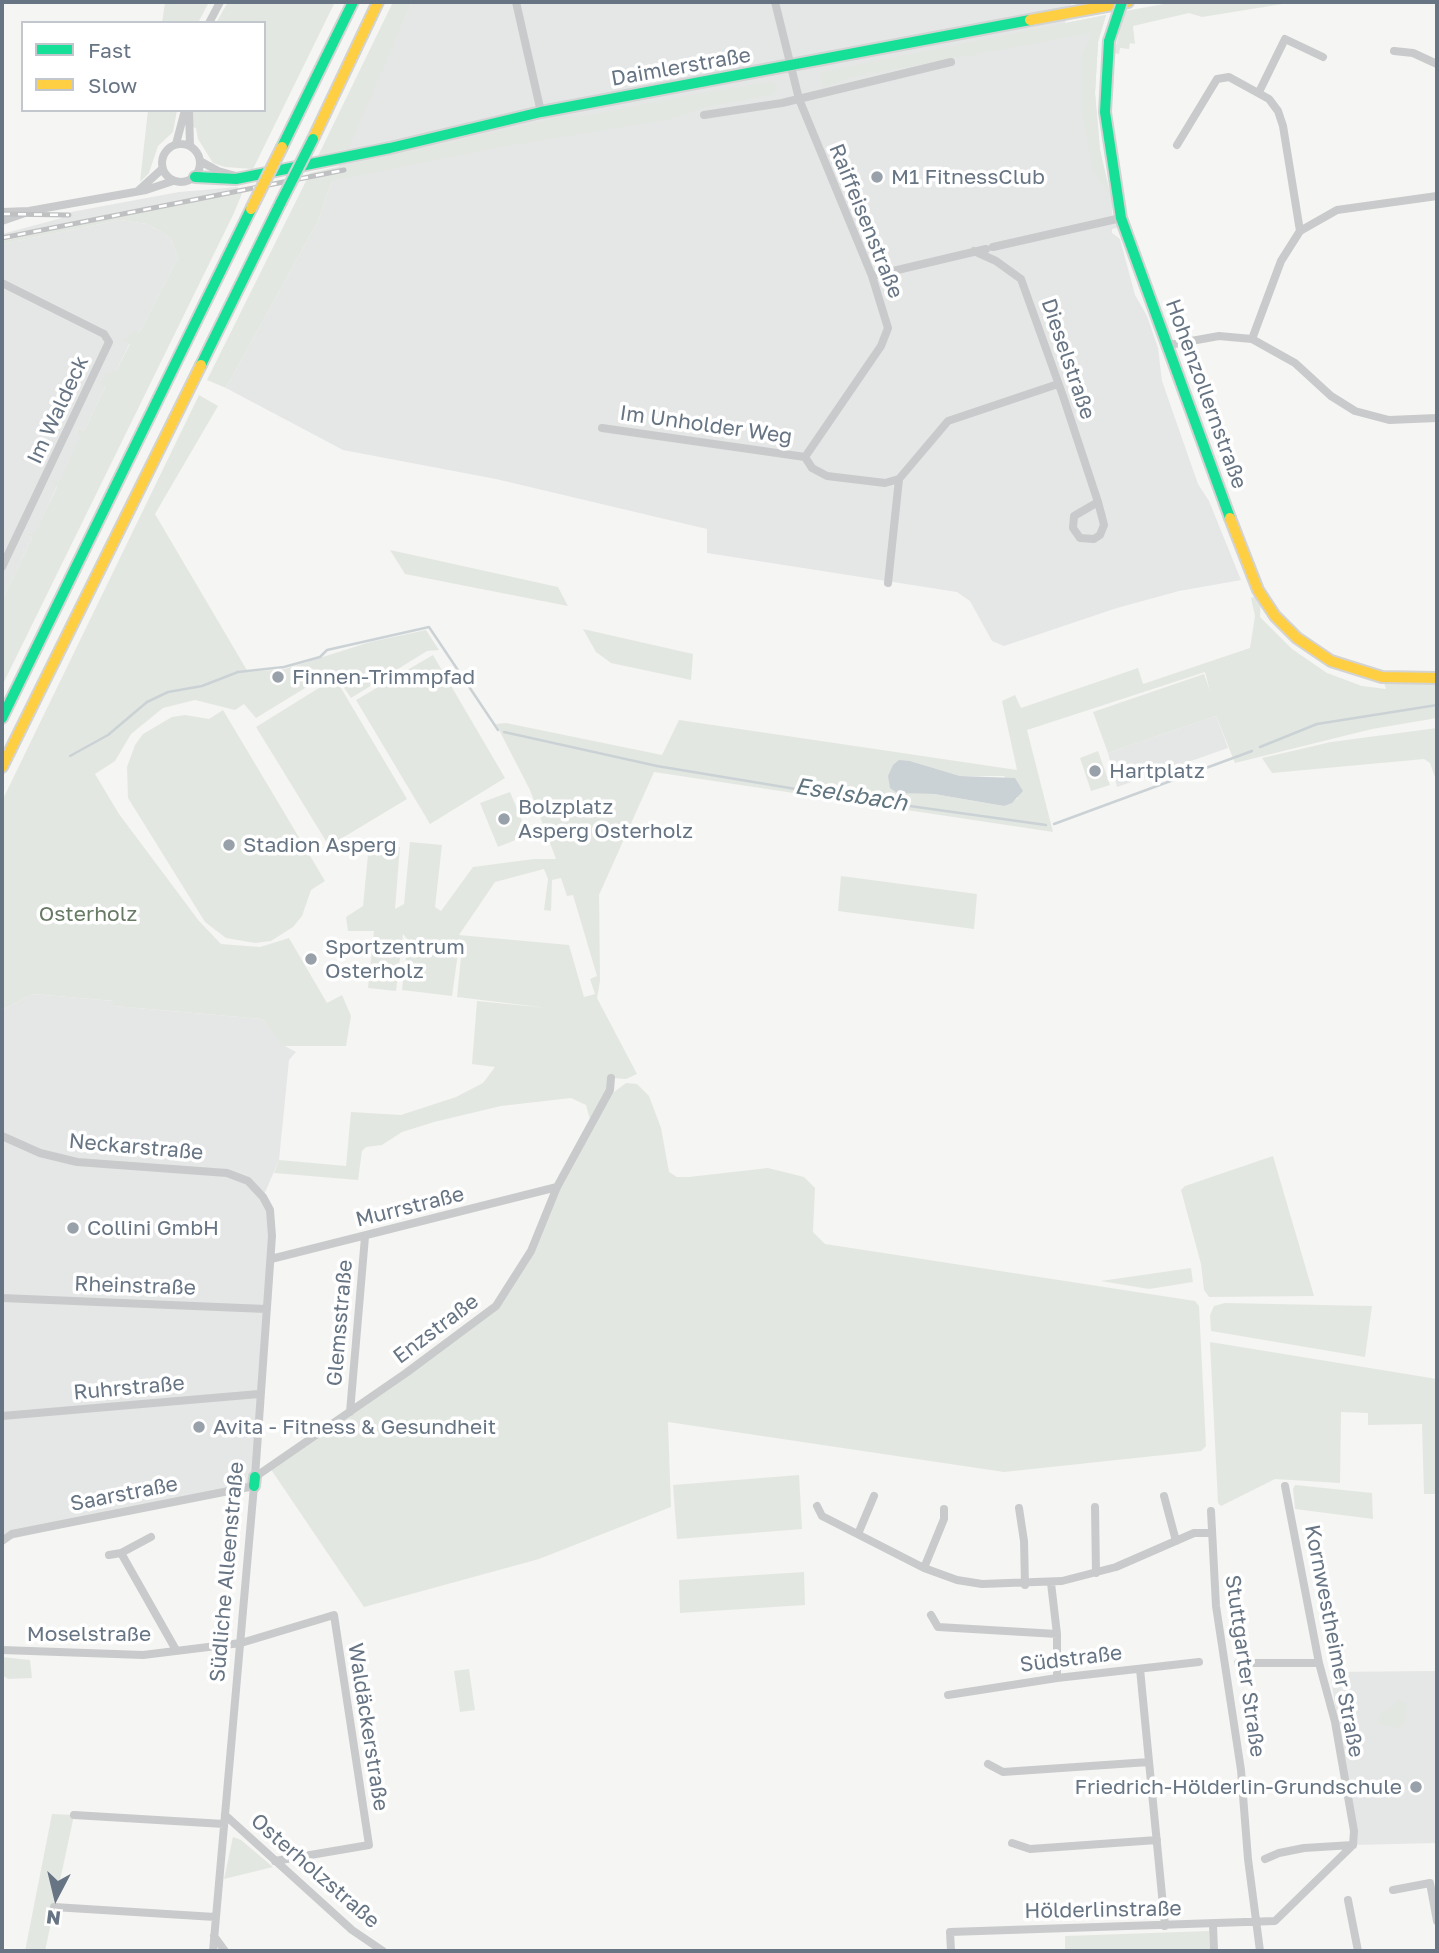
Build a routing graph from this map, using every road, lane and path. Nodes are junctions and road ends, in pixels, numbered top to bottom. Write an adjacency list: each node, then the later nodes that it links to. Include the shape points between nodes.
1 (220, 2): 9 (street)
2 (354, 2): 50 (main road, bridge)
3 (379, 2): 51 (main road, bridge)
4 (516, 2): 19 (street)
5 (775, 2): 14 (street, Raiffeisenstraße)
6 (1122, 2): 33 (main road, Hohenzollernstraße, bridge, via 1109,41 1105,112)
7 (1128, 2): 8 (main road, Daimlerstraße)
8 (1080, 6): 14 (main road, Daimlerstraße)
9 (210, 21)
10 (1394, 51): 13 (street, via 1413,53)
11 (1323, 57): 15 (street, via 1285,39)
12 (951, 62): 16 (street)
13 (1437, 64)
14 (790, 67): 16 (street, Raiffeisenstraße); 19 (main road, Daimlerstraße)
15 (1259, 92): 22 (street, via 1229,77 1217,79); 35 (street, via 1278,111 1283,126)
16 (799, 99): 20 (street); 37 (street, Raiffeisenstraße)
17 (186, 112): 21 (street)
18 (187, 112): 23 (street)
19 (541, 112): 27 (main road, Daimlerstraße)
20 (704, 115)
21 (176, 144): 23 (street); 25 (street, via 165,151)
22 (1177, 145)
23 (190, 146): 24 (street)
24 (200, 161): 26 (street); 27 (street, Daimlerstraße)
25 (162, 169): 28 (street); 29 (street)
26 (195, 177): 27 (main road, Daimlerstraße); 28 (street)
27 (242, 177)
28 (173, 181): 29 (street)
29 (139, 190): 31 (street)
30 (1437, 196): 35 (street, via 1337,210)
31 (29, 211): 32 (street); 34 (street)
32 (2, 212)
33 (1121, 219): 36 (street); 40 (main road, Hohenzollernstraße)
34 (2, 221)
35 (1300, 231): 39 (street, via 1281,261)
36 (974, 251): 37 (street); 41 (street, Dieselstraße, via 1021,279)
37 (872, 276): 44 (street, Raiffeisenstraße, via 887,322 886,338)
38 (2, 283): 47 (street, Im Waldeck, via 104,334 109,342)
39 (1252, 339): 40 (street, via 1219,336); 42 (street, via 1295,363 1355,411 1389,420)
40 (1169, 345): 49 (main road, Hohenzollernstraße, via 1244,557 1275,615 1297,638 1331,661 1382,677)
41 (1058, 384): 45 (street, via 948,421); 46 (street, Dieselstraße)
42 (1437, 418)
43 (602, 428): 44 (street, Im Unholder Weg)
44 (805, 457): 45 (street, via 822,474 885,483)
45 (899, 480): 48 (street)
46 (1098, 502): 46 (street, Dieselstraße, via 1103,531 1094,539 1080,538 1073,528 1074,516)
47 (2, 568)
48 (888, 583)
49 (1437, 678)
50 (2, 718)
51 (2, 767)
52 (611, 1078): 54 (street, Enzstraße, via 610,1090)
53 (2, 1136): 55 (street, Neckarstraße, via 40,1153 77,1162 227,1172 248,1181)
54 (557, 1187): 56 (street, Murrstraße); 61 (street, Enzstraße, via 531,1251 496,1306)
55 (263, 1197): 57 (street, Südliche Alleenstraße, via 271,1217)
56 (365, 1237): 57 (street, Murrstraße); 61 (street, Glemsstraße)
57 (271, 1259): 59 (street, Südliche Alleenstraße)
58 (2, 1298): 59 (street, Rheinstraße)
59 (266, 1309): 60 (street, Südliche Alleenstraße)
60 (260, 1394): 62 (street, Ruhrstraße); 63 (street, Südliche Alleenstraße)
61 (351, 1412): 63 (street, Enzstraße)
62 (2, 1416)
63 (255, 1481): 75 (street, Saarstraße, via 12,1534); 86 (street, Südliche Alleenstraße)
64 (1284, 1486): 91 (street, Kornwestheimer Straße)
65 (874, 1496): 73 (street)
66 (1164, 1496): 76 (street)
67 (817, 1506): 73 (street, via 822,1516)
68 (1095, 1507): 80 (street)
69 (944, 1508): 79 (street)
70 (1018, 1508): 82 (street)
71 (1211, 1511): 72 (street, Stuttgarter Straße)
72 (1212, 1533): 76 (street, via 1194,1533); 110 (street, Stuttgarter Straße, via 1216,1606 1240,1760)
73 (858, 1534): 79 (street)
74 (151, 1537): 77 (street)
75 (2, 1541)
76 (1176, 1541): 80 (street)
77 (121, 1553): 78 (street); 88 (street, Moselstraße)
78 (109, 1555)
79 (925, 1568): 82 (street, via 982,1584)
80 (1096, 1573): 81 (street)
81 (1051, 1583): 82 (street); 85 (street)
82 (1025, 1584)
83 (334, 1615): 86 (street, Moselstraße); 103 (street, Waldäckerstraße, via 369,1845)
84 (930, 1615): 85 (street, via 938,1627)
85 (1057, 1634): 93 (street)
86 (241, 1643): 88 (street, Moselstraße); 98 (street, Südliche Alleenstraße)
87 (2, 1650): 88 (street, Moselstraße, via 117,1656)
88 (176, 1650)
89 (1199, 1662): 92 (street, Südstraße)
90 (1238, 1663): 91 (street)
91 (1319, 1663): 101 (street, Kornwestheimer Straße, via 1333,1715)
92 (1140, 1668): 93 (street, Südstraße); 95 (street)
93 (1057, 1678): 94 (street, Südstraße)
94 (948, 1695)
95 (1149, 1762): 96 (street, via 1003,1772); 99 (street)
96 (988, 1764)
97 (74, 1815): 98 (street)
98 (225, 1820): 103 (street, Osterholzstraße); 108 (street, Südliche Alleenstraße)
99 (1157, 1840): 100 (street, via 1030,1849); 112 (street)
100 (1012, 1843)
101 (1353, 1845): 102 (street, via 1304,1848); 110 (street, via 1282,1917)
102 (1265, 1859)
103 (275, 1861): 116 (street, Osterholzstraße, via 352,1930)
104 (1433, 1882): 105 (street); 109 (street)
105 (1393, 1890)
106 (1348, 1900): 120 (street)
107 (54, 1907): 108 (street)
108 (215, 1917): 113 (street, Südliche Alleenstraße)
109 (1437, 1921)
110 (1256, 1923): 111 (street, Hölderlinstraße); 119 (street, Stuttgarter Straße)
111 (1213, 1925): 112 (street, Hölderlinstraße); 118 (street)
112 (1165, 1926): 117 (street, Hölderlinstraße, via 950,1931)
113 (214, 1936): 114 (street, Südliche Alleenstraße); 115 (street)
114 (213, 1951)
115 (225, 1951)
116 (383, 1951)
117 (951, 1951)
118 (1213, 1951)
119 (1261, 1951)
120 (1358, 1951)

